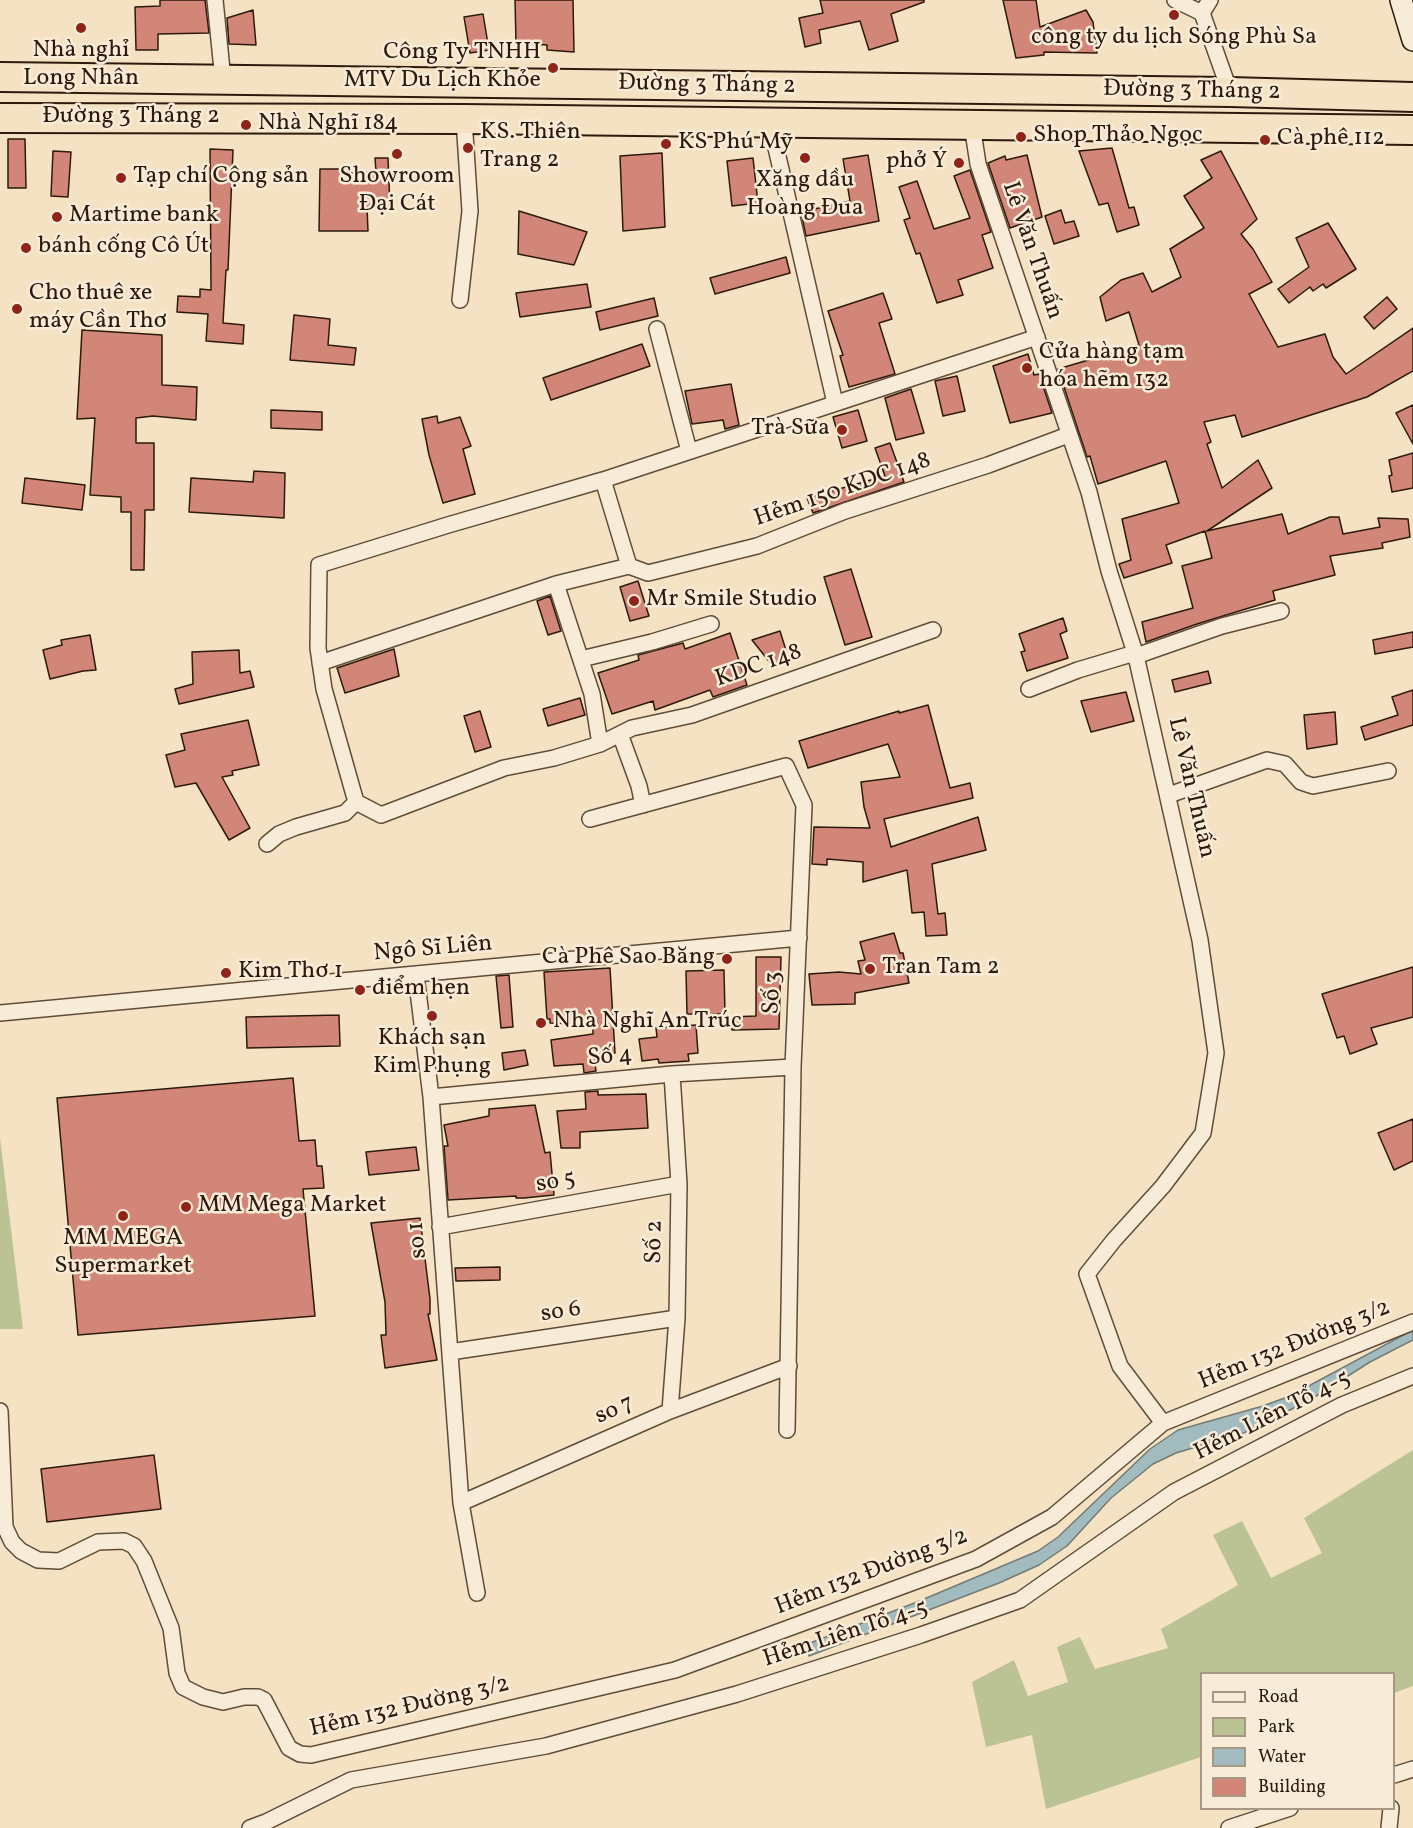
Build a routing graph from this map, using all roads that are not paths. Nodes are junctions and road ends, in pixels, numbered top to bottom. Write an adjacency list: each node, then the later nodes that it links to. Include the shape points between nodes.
1 (215, 0): 7 (street)
2 (1175, 0): 4 (street)
3 (1401, 0): 5 (street)
4 (1206, 6): 10 (street)
5 (1413, 40)
6 (0, 77): 7 (highway, Đường 3 Tháng 2)
7 (223, 80): 8 (highway, Đường 3 Tháng 2)
8 (591, 84): 9 (highway, Đường 3 Tháng 2); 15 (highway)
9 (667, 86): 10 (highway, Đường 3 Tháng 2); 14 (highway)
10 (1230, 92): 11 (highway, Đường 3 Tháng 2)
11 (1413, 97)
12 (0, 118): 13 (highway, Đường 3 Tháng 2)
13 (465, 119): 15 (highway, Đường 3 Tháng 2); 19 (street, via 470,211)
14 (668, 121): 15 (highway, Đường 3 Tháng 2); 16 (highway, Đường 3 Tháng 2)
15 (594, 122)
16 (770, 122): 17 (highway, Đường 3 Tháng 2); 22 (street)
17 (972, 125): 18 (highway, Đường 3 Tháng 2); 21 (street, Lê Văn Thuấn, via 978,164)
18 (1413, 130)
19 (460, 300)
20 (657, 329): 24 (street)
21 (1037, 337): 22 (street); 23 (street, Lê Văn Thuấn)
22 (835, 402): 24 (street)
23 (1068, 435): 26 (street, Hẻm 150 KDC 148, via 845,511 757,546 648,573); 31 (street, Lê Văn Thuấn, via 1089,492)
24 (689, 451): 25 (street)
25 (603, 480): 26 (street); 33 (street, via 319,565)
26 (629, 566): 27 (street)
27 (556, 584): 32 (street); 33 (street)
28 (1281, 611): 31 (street, via 1222,626)
29 (711, 624): 32 (street)
30 (933, 630): 35 (street, KDC 148, via 692,715)
31 (1136, 656): 34 (street, via 1128,655); 38 (street, Lê Văn Thuấn)
32 (581, 659): 36 (street, via 592,694)
33 (320, 663): 39 (street)
34 (1029, 688)
35 (620, 734): 36 (street, KDC 148); 40 (street)
36 (600, 744): 39 (street, KDC 148, via 504,768 381,815)
37 (1388, 771): 38 (street, via 1307,786 1285,764 1268,760)
38 (1169, 795): 58 (street, Lê Văn Thuấn, via 1200,940 1216,1053 1203,1133 1087,1274 1120,1366)
39 (357, 802): 42 (street, via 345,813 296,827)
40 (643, 805): 41 (street, Số 3); 43 (street, Số 3, via 786,765 804,805)
41 (590, 819)
42 (267, 844)
43 (799, 938): 44 (street, Ngô Sĩ Liên); 46 (street, Số 3)
44 (416, 975): 45 (street, Ngô Sĩ Liên); 48 (street, so 1)
45 (0, 1013)
46 (793, 1067): 47 (street, Số 4); 54 (street, Số 3)
47 (672, 1074): 48 (street, Số 4); 49 (street, Số 2)
48 (430, 1097): 50 (street, so 1)
49 (679, 1184): 50 (street, so 5); 51 (street, Số 2)
50 (440, 1227): 53 (street, so 1)
51 (677, 1318): 53 (street, so 6); 57 (street, Số 2)
52 (1413, 1322): 58 (street, Hẻm 132 Đường 3/2)
53 (450, 1352): 60 (street, so 1)
54 (789, 1366): 57 (street, so 7); 59 (street, Số 3)
55 (1413, 1376): 66 (street, Hẻm Liên Tổ 4-5, via 1342,1405 1174,1492 1020,1599 737,1694 546,1746 351,1780)
56 (0, 1411): 58 (street, Hẻm 132 Đường 3/2, via 4,1527 12,1542 38,1560 59,1561 98,1542 124,1541 134,1546 171,1628 177,1673 183,1687 223,1702 244,1697 264,1700 289,1748 300,1755 675,1670 976,1559 1052,1517)
57 (670, 1411): 60 (street, so 7)
58 (1163, 1423)
59 (787, 1430)
60 (461, 1503): 61 (street, so 1)
61 (477, 1593)
62 (1413, 1769): 63 (street)
63 (1395, 1775)
64 (1284, 1810): 67 (street); 68 (street)
65 (1391, 1810): 69 (street)
66 (250, 1828)
67 (1229, 1828)
68 (1278, 1828)
69 (1389, 1828)

